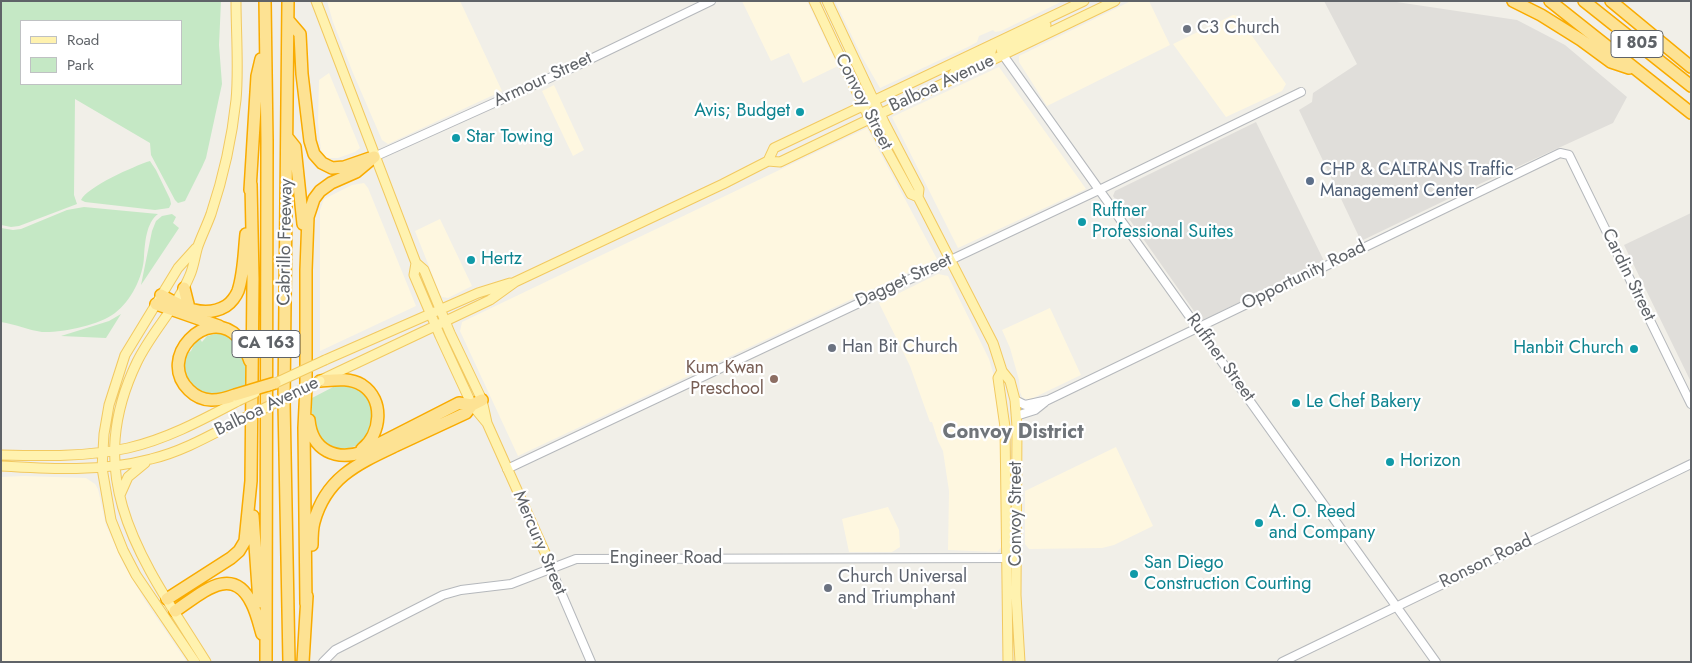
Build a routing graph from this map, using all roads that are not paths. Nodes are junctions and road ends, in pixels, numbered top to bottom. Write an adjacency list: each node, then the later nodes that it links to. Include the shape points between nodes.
1 (236, 1): 37 (main road, via 236,99 227,156)
2 (265, 1): 17 (highway, Cabrillo Freeway / CA 163)
3 (288, 1): 15 (highway, Cabrillo Freeway / CA 163)
4 (316, 1): 32 (main road, Mercury Street)
5 (711, 1): 32 (street, Armour Street)
6 (814, 1): 26 (main road, Convoy Street)
7 (827, 1): 25 (main road, Convoy Street)
8 (1115, 1): 19 (main road, Balboa Avenue)
9 (1513, 1): 21 (highway, via 1541,15 1611,62)
10 (1550, 1): 21 (highway, I 805)
11 (1584, 1): 23 (highway, I 805)
12 (1611, 1): 16 (highway)
13 (1617, 1): 16 (highway)
14 (1080, 3): 18 (main road, Balboa Avenue); 19 (main road, via 1061,18 1006,45 1002,49)
15 (288, 20): 30 (highway, Cabrillo Freeway / CA 163); 32 (highway, via 300,34 302,74 314,154 332,168)
16 (1648, 32): 20 (highway)
17 (265, 41): 34 (highway, via 257,76); 87 (highway, Cabrillo Freeway / CA 163, via 268,141)
18 (993, 44): 22 (main road, via 991,52 956,70); 25 (main road, Balboa Avenue)
19 (1003, 55): 22 (main road, Balboa Avenue); 35 (street, Ruffner Street)
20 (1691, 67)
21 (1635, 70): 27 (highway, I 805)
22 (949, 81): 28 (main road, Balboa Avenue)
23 (1691, 86)
24 (1301, 92): 35 (street, Dagget Street)
25 (874, 100): 26 (main road, Balboa Avenue); 28 (main road, Convoy Street)
26 (863, 105): 29 (main road, Convoy Street); 33 (main road, Balboa Avenue, via 774,148)
27 (1691, 113)
28 (880, 114): 29 (main road, Balboa Avenue); 36 (main road, Convoy Street, via 919,189)
29 (870, 118): 33 (main road, Balboa Avenue, via 780,162); 36 (main road, Convoy Street, via 910,194)
30 (287, 137): 40 (highway, via 295,147); 91 (highway, Cabrillo Freeway / CA 163, via 284,402)
31 (1560, 153): 51 (street, Opportunity Road); 61 (street, Cardin Street, via 1569,156)
32 (374, 157): 39 (main road, Mercury Street); 40 (highway, via 356,172 324,187 316,195 307,223)
33 (768, 161): 41 (main road, Balboa Avenue)
34 (251, 184): 45 (highway, via 238,292 229,304 217,311); 52 (highway)
35 (1099, 190): 38 (street, Dagget Street); 51 (street, Ruffner Street)
36 (918, 197): 38 (main road, Convoy Street)
37 (198, 246): 42 (main road); 43 (main road, via 178,268)
38 (950, 260): 53 (main road, Convoy Street, via 993,342); 74 (street, Dagget Street)
39 (416, 263): 46 (main road, Mercury Street, via 424,270); 47 (main road, Mercury Street, via 414,275)
40 (306, 270): 56 (highway)
41 (515, 282): 46 (main road, Balboa Avenue, via 486,290); 48 (main road, Balboa Avenue, via 490,300)
42 (184, 288): 44 (main road); 45 (highway)
43 (158, 300): 44 (highway); 64 (main road, via 120,368 109,405)
44 (172, 306): 45 (highway); 50 (highway); 63 (main road, via 132,374 121,406)
45 (189, 308)
46 (440, 310): 47 (main road, Balboa Avenue); 48 (main road, Mercury Street)
47 (430, 314): 49 (main road, Mercury Street); 55 (main road, Balboa Avenue, bridge)
48 (445, 322): 49 (main road, Balboa Avenue); 60 (main road, Mercury Street)
49 (436, 327): 54 (main road, Balboa Avenue); 60 (main road, Mercury Street)
50 (223, 328): 52 (highway, via 239,338); 57 (highway, via 201,331 189,339 181,353 179,371 185,386 199,398 213,401)
51 (1198, 328): 59 (street, Opportunity Road); 82 (street, Ruffner Street)
52 (252, 367): 75 (highway)
53 (1000, 374): 58 (main road, Convoy Street, via 1010,381); 62 (main road, via 1004,380 1009,412); 77 (main road, Convoy Street, via 1005,427)
54 (320, 381): 67 (highway, via 347,380 362,385 378,407 374,436); 68 (main road, Balboa Avenue, bridge, via 198,441)
55 (274, 384): 57 (highway, bridge)
56 (306, 386): 67 (highway, via 310,428 315,439 329,452); 81 (highway)
57 (236, 398): 63 (main road, Balboa Avenue, via 177,432)
58 (1015, 400): 59 (street, via 1025,405); 62 (main road, Convoy Street)
59 (1048, 400): 62 (street, via 1035,410)
60 (477, 402): 67 (highway, via 459,403); 74 (main road, Mercury Street); 81 (highway, via 466,413 349,469 335,482 323,498 314,523)
61 (1691, 404)
62 (1016, 416): 78 (main road, Convoy Street)
63 (115, 450): 64 (main road, Balboa Avenue); 72 (main road)
64 (102, 452): 66 (main road, Balboa Avenue); 73 (main road)
65 (1, 454): 66 (main road, Balboa Avenue)
66 (28, 455): 69 (main road)
67 (352, 455)
68 (152, 459): 72 (main road, Balboa Avenue); 76 (main road, via 132,472)
69 (1, 461)
70 (1691, 464): 82 (street, Ronson Road)
71 (1, 466): 73 (main road, Balboa Avenue)
72 (115, 466): 73 (main road, Balboa Avenue); 76 (main road)
73 (102, 468): 84 (main road, via 111,520 123,550)
74 (507, 469): 79 (main road, Mercury Street)
75 (251, 482): 80 (highway, via 245,541 239,551); 85 (highway)
76 (120, 498): 80 (main road, via 134,541)
77 (1006, 558): 78 (street, Engineer Road); 79 (street, Engineer Road, via 576,559); 86 (main road, Convoy Street)
78 (1017, 558): 97 (main road, Convoy Street)
79 (551, 569): 93 (street, Engineer Road, via 511,584 444,595 334,650); 94 (street, Mercury Street)
80 (167, 599): 83 (main road); 84 (main road)
81 (306, 604): 92 (highway)
82 (1397, 606): 98 (street, Ronson Road); 99 (street, Ruffner Street)
83 (174, 611): 84 (main road); 85 (highway, via 213,586 230,583 247,595); 89 (main road)
84 (161, 612): 88 (main road)
85 (260, 628): 87 (highway)
86 (1008, 638): 95 (main road, Convoy Street); 96 (main road, via 1013,644)
87 (267, 648): 90 (highway, Cabrillo Freeway / CA 163)
88 (194, 662)
89 (206, 662)
90 (266, 662)
91 (289, 662)
92 (303, 662)
93 (323, 662)
94 (591, 662)
95 (1008, 662)
96 (1012, 662)
97 (1020, 662)
98 (1282, 662)
99 (1436, 662)

